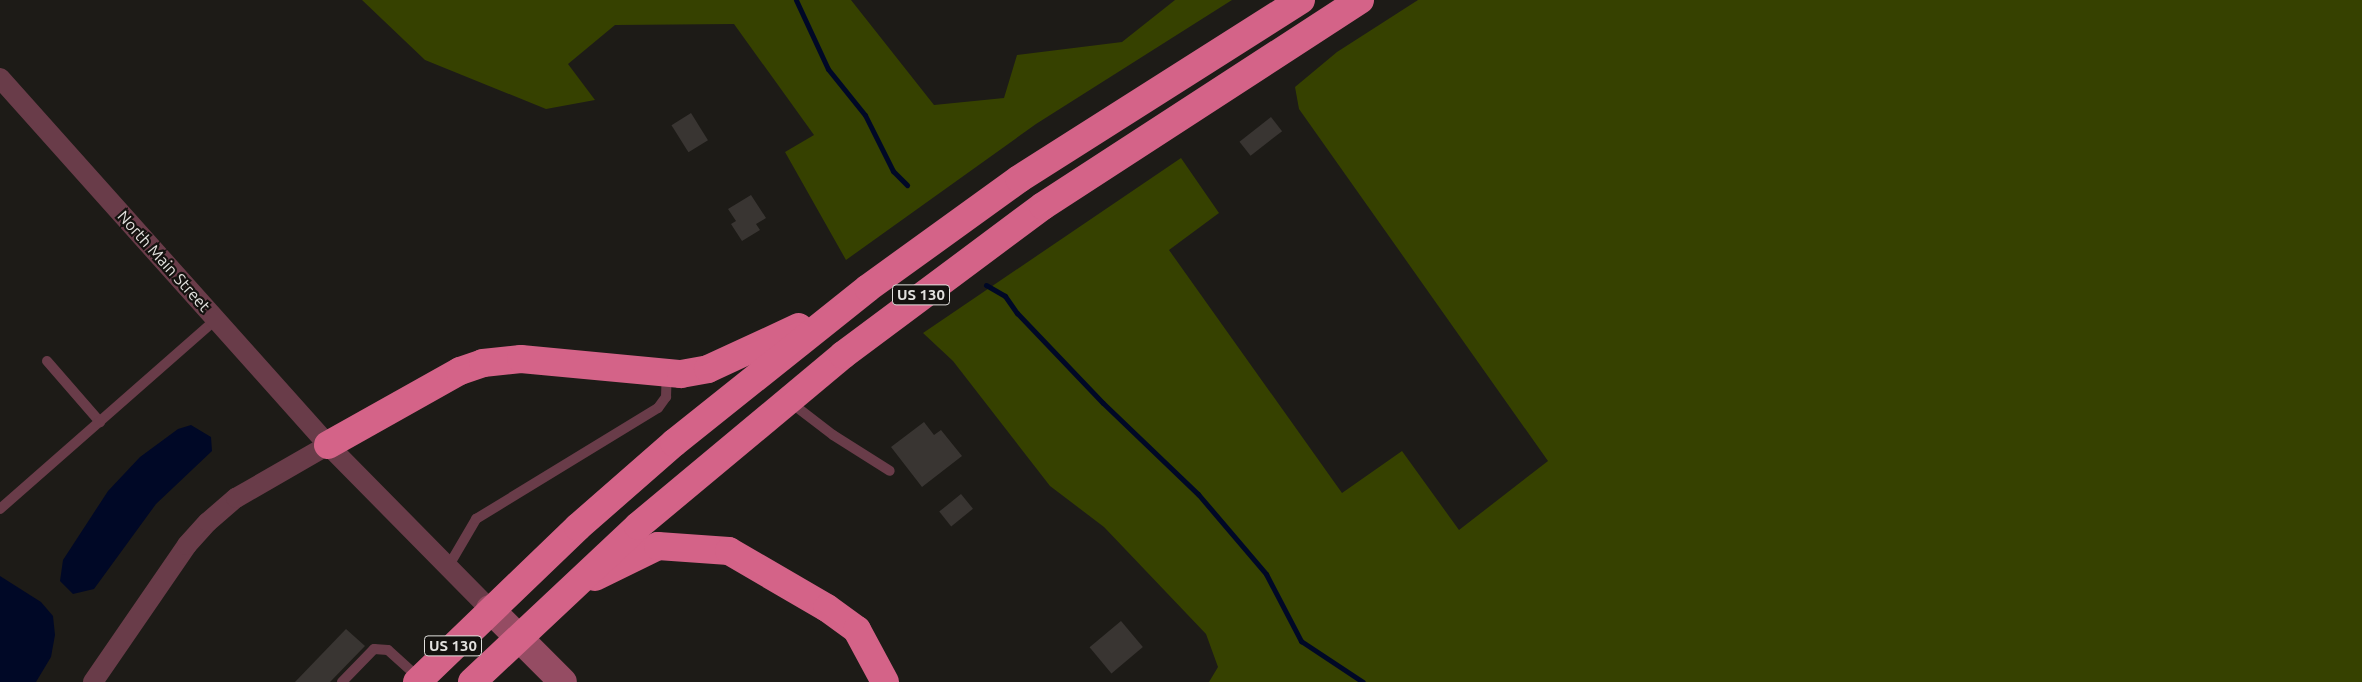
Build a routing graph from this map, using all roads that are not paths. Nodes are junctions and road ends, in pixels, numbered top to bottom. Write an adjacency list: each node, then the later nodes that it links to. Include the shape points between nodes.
1 (1301, 0): 4 (highway, US 130, via 1019,179)
2 (1360, 0): 8 (highway, US 130, via 1043,206)
3 (0, 78): 5 (street, North Main Street)
4 (868, 288): 7 (highway, via 777,338 708,369); 15 (highway, US 130, via 674,443)
5 (216, 319): 9 (lane); 10 (street, North Main Street)
6 (47, 361): 9 (lane)
7 (667, 374): 10 (highway, via 521,359 483,363 460,371); 13 (lane, via 666,397 658,408 476,519)
8 (787, 400): 11 (lane, via 833,436); 14 (highway, US 130, via 638,526)
9 (100, 422): 12 (lane)
10 (328, 445): 13 (street, North Main Street); 18 (street, via 236,498 208,522 187,545)
11 (890, 471)
12 (0, 509)
13 (448, 567): 15 (street, North Main Street)
14 (571, 588): 16 (highway, US 130); 22 (highway, via 658,546 729,550 827,608 857,630)
15 (490, 609): 16 (street); 17 (highway, US 130)
16 (517, 636): 20 (highway, US 130); 21 (street)
17 (418, 681): 19 (lane, via 388,650 374,649)
18 (93, 682)
19 (342, 682)
20 (472, 682)
21 (563, 682)
22 (885, 682)

